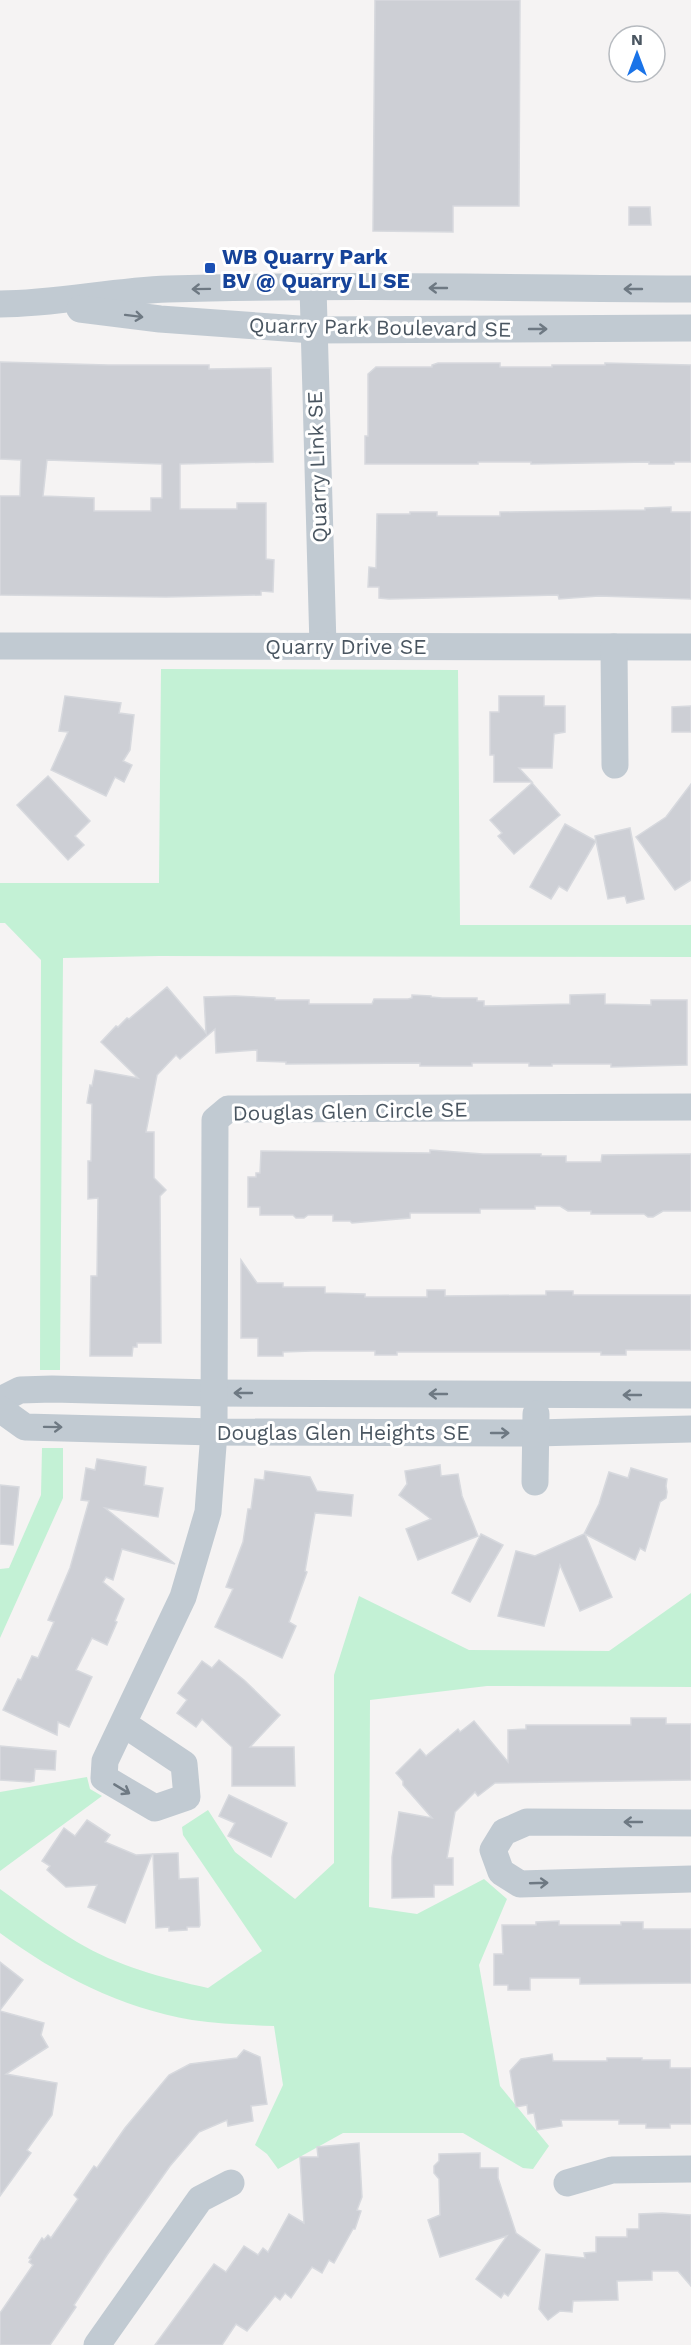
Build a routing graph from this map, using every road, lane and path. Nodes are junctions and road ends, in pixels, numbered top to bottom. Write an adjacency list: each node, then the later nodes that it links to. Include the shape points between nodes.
1 (313, 287): 2 (street, Quarry Park Boulevard SE, one-way to 1); 4 (street, Quarry Park Boulevard SE, one-way to 4, via 165,289); 6 (street, Quarry Link SE)
2 (691, 289)
3 (0, 304): 4 (street, Quarry Park Boulevard SE)
4 (34, 304): 6 (street, Quarry Park Boulevard SE, one-way to 6, via 160,319)
5 (691, 328): 6 (street, Quarry Park Boulevard SE, one-way to 5)
6 (313, 330): 8 (street, Quarry Link SE)
7 (0, 646): 8 (street, Quarry Drive SE)
8 (323, 646): 9 (street, Quarry Drive SE)
9 (614, 647): 10 (street, Quarry Drive SE); 11 (street)
10 (691, 647)
11 (615, 765)
12 (691, 1107): 13 (street, Douglas Glen Circle SE, via 228,1109 215,1120)
13 (212, 1393): 14 (street, Douglas Glen Heights SE, one-way to 13); 16 (street, Douglas Glen Heights SE, via 20,1390); 19 (street, Douglas Glen Circle SE)
14 (536, 1395): 15 (street, Douglas Glen Heights SE, one-way to 14); 20 (street)
15 (691, 1395)
16 (0, 1400)
17 (0, 1409): 19 (street, Douglas Glen Heights SE, one-way to 19, via 25,1427)
18 (691, 1429): 20 (street, Douglas Glen Heights SE)
19 (214, 1432): 20 (street, Douglas Glen Heights SE, one-way to 20); 22 (street, Douglas Glen Circle SE, via 208,1512 183,1597)
20 (536, 1433): 21 (street)
21 (535, 1482)
22 (124, 1724)
23 (691, 1823): 24 (street, one-way to 24, via 527,1822 504,1832 493,1850 501,1872 520,1884)
24 (691, 1879)
25 (691, 2169): 27 (street, via 612,2170)
26 (231, 2183): 28 (street, via 200,2199)
27 (567, 2183)
28 (97, 2345)

